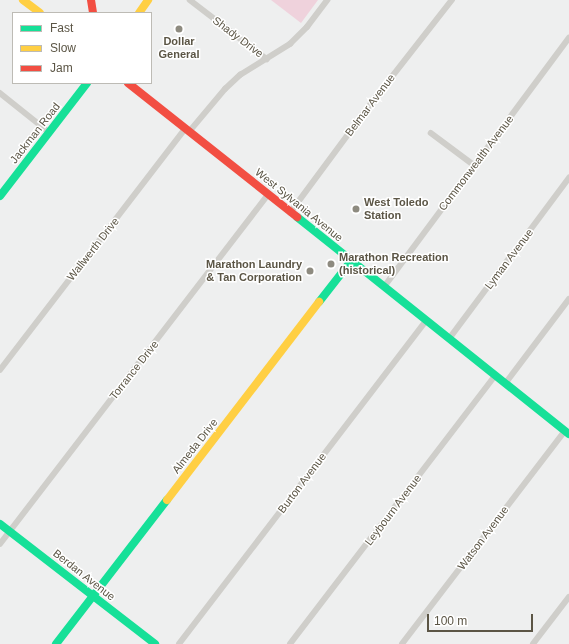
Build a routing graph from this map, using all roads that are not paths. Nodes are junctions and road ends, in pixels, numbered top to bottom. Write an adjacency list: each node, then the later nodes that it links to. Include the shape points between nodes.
1 (23, 0): 7 (street)
2 (91, 0): 8 (street)
3 (148, 0): 9 (street)
4 (190, 0): 11 (street, Shady Drive)
5 (327, 0): 11 (street, Wallwerth Drive, via 296,39)
6 (452, 0): 22 (street, Belmar Avenue)
7 (39, 12)
8 (93, 12)
9 (140, 12)
10 (569, 38): 18 (street, Commonwealth Avenue)
11 (267, 59): 15 (street, Wallwerth Drive, via 240,75)
12 (86, 84): 16 (street, Jackman Road)
13 (129, 84): 15 (street, West Sylvania Avenue)
14 (0, 94): 16 (street)
15 (187, 131): 20 (street, West Sylvania Avenue); 28 (street, Wallwerth Drive)
16 (49, 132): 21 (street, Jackman Road)
17 (430, 133): 18 (street)
18 (474, 166): 24 (street, Commonwealth Avenue)
19 (569, 178): 27 (street, Lyman Avenue)
20 (268, 195): 22 (street, West Sylvania Avenue); 33 (street, Torrance Drive)
21 (0, 196)
22 (290, 213): 23 (street, West Sylvania Avenue)
23 (351, 261): 24 (street, West Sylvania Avenue); 35 (street, Almeda Drive)
24 (384, 287): 26 (street, West Sylvania Avenue)
25 (569, 299): 30 (street)
26 (426, 321): 27 (street, West Sylvania Avenue); 39 (street, Burton Avenue)
27 (449, 340): 29 (street, West Sylvania Avenue)
28 (0, 370)
29 (496, 376): 30 (street, West Sylvania Avenue); 40 (street, Leybourn Avenue)
30 (505, 384): 31 (street, West Sylvania Avenue)
31 (567, 432): 41 (street, Watson Avenue)
32 (0, 524): 33 (street, Berdan Avenue)
33 (10, 531): 34 (street, Torrance Drive); 35 (street, Berdan Avenue)
34 (0, 544)
35 (93, 596): 37 (street, Almeda Drive); 38 (street, Berdan Avenue)
36 (569, 597): 42 (street)
37 (56, 644)
38 (155, 644)
39 (179, 644)
40 (290, 644)
41 (402, 644)
42 (533, 644)

